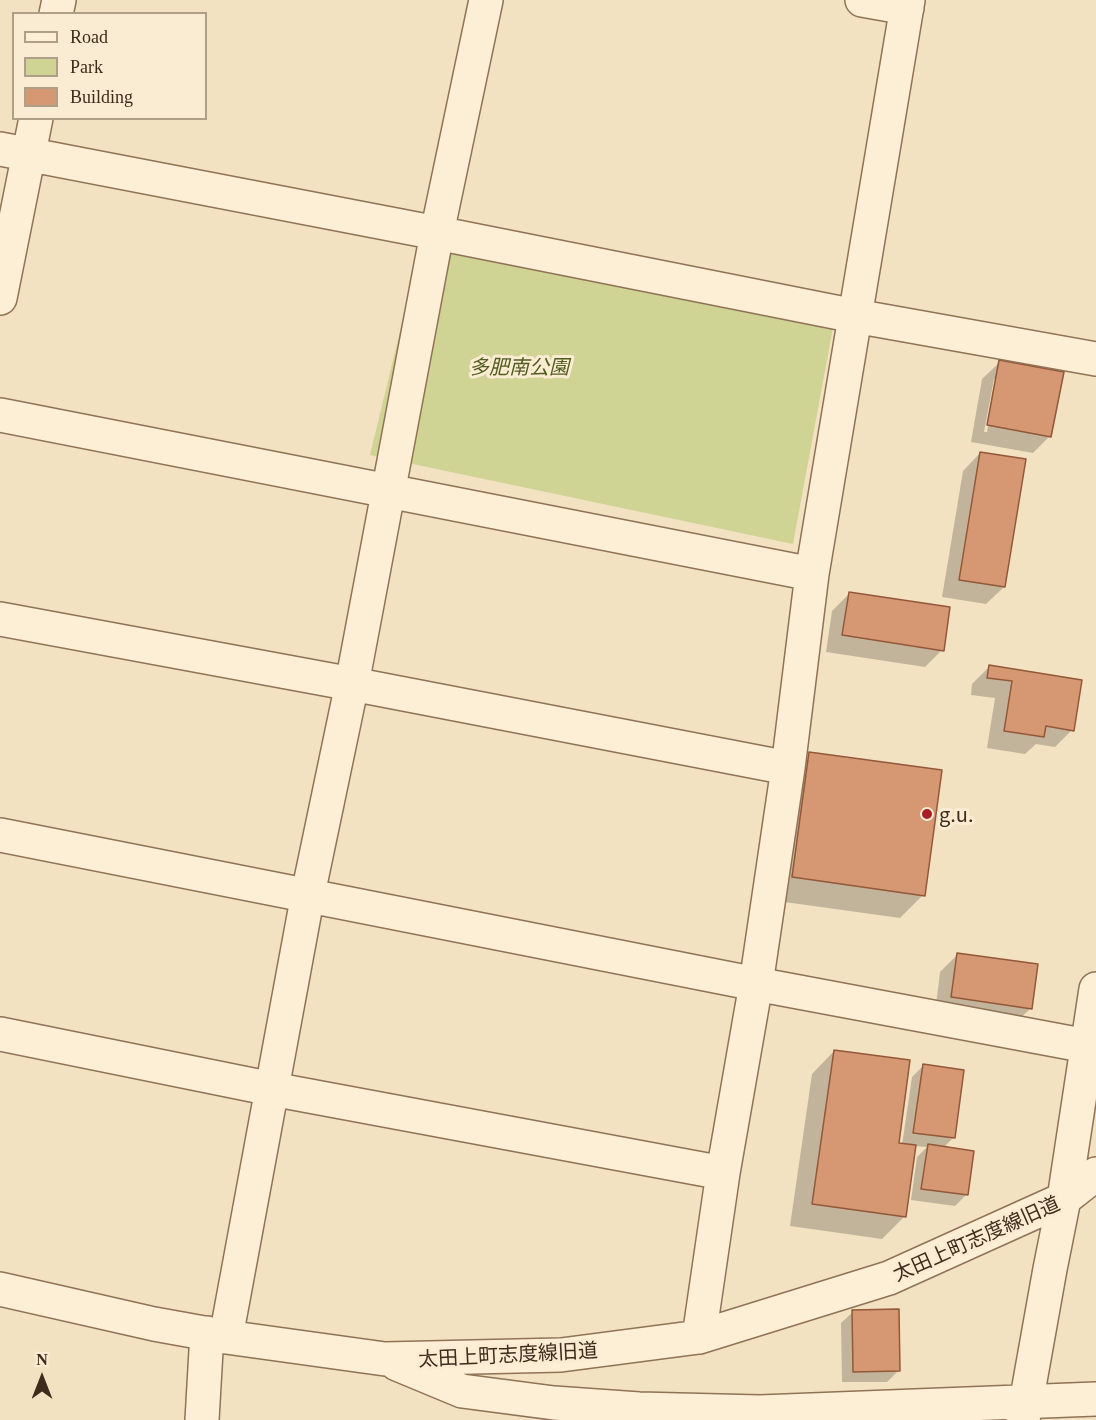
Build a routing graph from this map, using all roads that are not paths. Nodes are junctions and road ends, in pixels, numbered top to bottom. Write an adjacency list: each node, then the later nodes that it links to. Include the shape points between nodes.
1 (486, 0): 6 (street)
2 (862, 0): 3 (street)
3 (908, 4): 8 (street)
4 (35, 120): 5 (street)
5 (14, 151): 6 (street); 7 (street)
6 (438, 233): 8 (street); 11 (street)
7 (0, 298)
8 (855, 316): 9 (street); 12 (street)
9 (1096, 359)
10 (0, 415): 11 (street)
11 (388, 490): 12 (street); 14 (street)
12 (813, 574): 15 (street)
13 (0, 619): 14 (street)
14 (352, 684): 15 (street); 17 (street)
15 (788, 768): 18 (street)
16 (0, 835): 17 (street)
17 (308, 894): 18 (street); 22 (street)
18 (756, 984): 21 (street); 23 (street)
19 (1096, 989): 21 (street)
20 (0, 1034): 22 (street)
21 (1087, 1046): 25 (street)
22 (272, 1089): 23 (street); 27 (street)
23 (723, 1173): 28 (street)
24 (1096, 1174): 25 (street, 太田上町志度線旧道)
25 (1064, 1199): 28 (street, 太田上町志度線旧道, via 889,1278); 31 (street)
26 (0, 1289): 27 (street, 太田上町志度線旧道)
27 (216, 1335): 29 (street, 太田上町志度線旧道); 32 (street)
28 (699, 1337): 29 (street, 太田上町志度線旧道, via 561,1356)
29 (384, 1359): 31 (street, via 462,1391 554,1403 760,1412)
30 (1096, 1399): 31 (street)
31 (1024, 1411)
32 (202, 1420)

